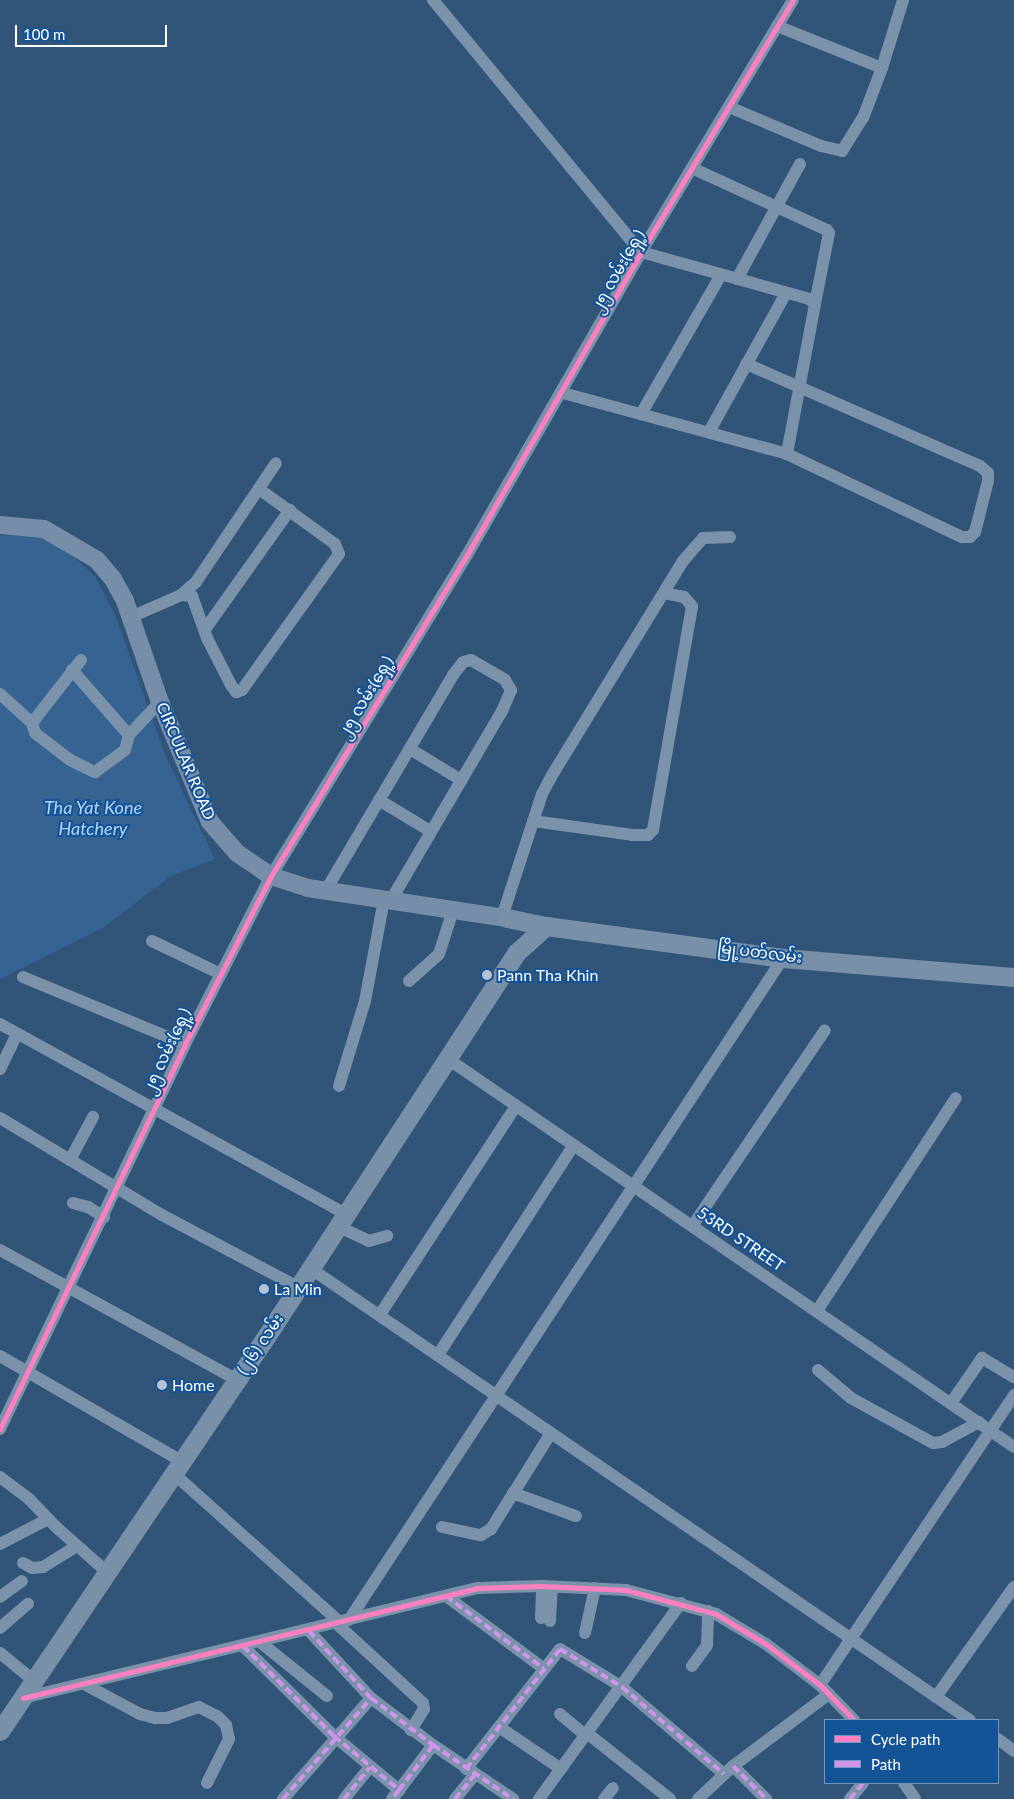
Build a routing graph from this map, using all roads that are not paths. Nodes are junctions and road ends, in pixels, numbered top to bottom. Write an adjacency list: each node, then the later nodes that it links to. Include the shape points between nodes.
1 (434, 0): 10 (street)
2 (792, 0): 4 (street, ၂၅ လမ်း(ရှေ့))
3 (903, 0): 5 (street)
4 (777, 26): 5 (street); 6 (street, ၂၅ လမ်း(ရှေ့))
5 (882, 68): 6 (street, via 863,118 842,151 821,146)
6 (729, 107): 8 (street, ၂၅ လမ်း(ရှေ့))
7 (800, 164): 9 (street)
8 (692, 168): 9 (street); 10 (street, ၂၅ လမ်း(ရှေ့))
9 (776, 207): 12 (street); 14 (street, via 829,233)
10 (641, 252): 11 (street); 17 (street, ၂၅ လမ်း(ရှေ့))
11 (721, 275): 12 (street); 18 (street)
12 (737, 279): 13 (street)
13 (786, 293): 14 (street); 15 (street)
14 (815, 304): 16 (street)
15 (746, 364): 16 (street); 19 (street)
16 (801, 385): 20 (street); 20 (street, via 988,473 975,532 970,537 962,536)
17 (562, 393): 18 (street); 41 (street, ၂၅ လမ်း(ရှေ့))
18 (641, 414): 19 (street)
19 (709, 432): 20 (street)
20 (787, 454)
21 (276, 462): 22 (street)
22 (260, 489): 23 (street); 27 (street, via 196,582)
23 (290, 510): 29 (street); 29 (street, via 335,544 339,554 242,690 236,692 231,685 207,638)
24 (0, 524): 28 (street, CIRCULAR ROAD, via 44,529 97,560 113,579)
25 (730, 537): 26 (street, via 704,538 683,561)
26 (664, 593): 39 (street, via 551,777); 39 (street, via 684,597 692,606 653,830 648,835 632,835)
27 (181, 595): 28 (street); 29 (street, via 192,596)
28 (131, 617): 33 (street, CIRCULAR ROAD)
29 (206, 628)
30 (80, 660): 31 (street)
31 (72, 670): 34 (street); 35 (street)
32 (0, 694): 34 (street)
33 (160, 702): 35 (street); 41 (street, CIRCULAR ROAD, via 210,822 238,853)
34 (32, 723): 35 (street, via 35,733 70,760 95,772 126,750)
35 (128, 735)
36 (410, 749): 37 (street); 37 (street, via 463,662 470,660 481,664 505,680 511,690); 38 (street)
37 (461, 780): 40 (street)
38 (379, 800): 40 (street); 42 (street)
39 (533, 821): 45 (street)
40 (430, 831): 43 (street)
41 (271, 876): 42 (street, CIRCULAR ROAD); 50 (street, ၂၅ လမ်း(ရှေ့))
42 (326, 890): 43 (street, CIRCULAR ROAD)
43 (388, 899): 44 (street, CIRCULAR ROAD); 60 (street, via 365,1001)
44 (453, 910): 45 (street, CIRCULAR ROAD); 53 (street, via 439,954)
45 (504, 917): 46 (main road, မြို့ပတ်လမ်း); 48 (main road, via 516,936)
46 (546, 926): 48 (main road, (၂၆) လမ်း); 49 (main road, မြို့ပတ်လမ်း)
47 (152, 941): 50 (street)
48 (516, 953): 58 (main road, (၂၆) လမ်း)
49 (783, 958): 52 (main road, မြို့ပတ်လမ်း); 68 (street)
50 (221, 974): 57 (street, ၂၅ လမ်း(ရှေ့))
51 (23, 977): 57 (street)
52 (1014, 977)
53 (409, 981)
54 (0, 1024): 56 (street)
55 (825, 1030): 73 (street)
56 (17, 1034): 59 (street); 63 (street)
57 (186, 1044): 63 (street, ၂၅ လမ်း(ရှေ့))
58 (448, 1059): 62 (street, 53RD STREET); 72 (main road, (၂၆) လမ်း)
59 (0, 1069)
60 (339, 1086)
61 (956, 1098): 79 (street)
62 (516, 1106): 66 (street, 53RD STREET); 80 (street)
63 (157, 1109): 69 (street, ၂၅ လမ်း(ရှေ့)); 72 (street)
64 (93, 1117): 67 (street)
65 (0, 1118): 67 (street)
66 (574, 1145): 68 (street, 53RD STREET); 81 (street)
67 (70, 1160): 69 (street)
68 (633, 1185): 73 (street, 53RD STREET); 88 (street)
69 (117, 1189): 71 (street, ၂၅ လမ်း(ရှေ့)); 78 (street)
70 (73, 1204): 71 (street, via 88,1207)
71 (104, 1217): 77 (street, ၂၅ လမ်း(ရှေ့))
72 (341, 1220): 74 (street, via 369,1241); 76 (main road, (၂၆) လမ်း)
73 (693, 1225): 79 (street, 53RD STREET)
74 (387, 1236)
75 (0, 1250): 77 (street)
76 (310, 1268): 78 (main road, (၂၆) လမ်း); 80 (street)
77 (71, 1287): 84 (street, ၂၅ လမ်း(ရှေ့)); 86 (street)
78 (298, 1287): 86 (main road, (၂၆) လမ်း)
79 (817, 1311): 89 (street, 53RD STREET)
80 (381, 1313): 81 (street)
81 (438, 1355): 88 (street)
82 (0, 1356): 84 (street)
83 (818, 1370): 90 (street, via 851,1398 933,1442 942,1442)
84 (28, 1372): 91 (street, ၂၅ လမ်း(ရှေ့)); 95 (street)
85 (1014, 1377): 89 (street, via 982,1358)
86 (236, 1380): 95 (main road, (၂၆) လမ်း)
87 (1014, 1394): 92 (street)
88 (499, 1395): 93 (street); 115 (street)
89 (951, 1403): 90 (street, 53RD STREET)
90 (979, 1422): 92 (street, 53RD STREET)
91 (0, 1429)
92 (990, 1430): 94 (street, 53RD STREET); 119 (street)
93 (551, 1433): 97 (street); 119 (street)
94 (1014, 1447)
95 (177, 1467): 104 (main road, (၂၆) လမ်း); 115 (street)
96 (0, 1476): 99 (street, via 30,1500)
97 (513, 1493): 98 (street); 100 (street, via 487,1533 463,1533)
98 (576, 1516)
99 (48, 1520): 101 (street); 102 (street)
100 (442, 1526)
101 (0, 1544)
102 (76, 1546): 103 (street, via 43,1568 32,1568); 104 (street)
103 (23, 1563)
104 (107, 1572): 125 (main road, (၂၆) လမ်း)
105 (22, 1580): 110 (street)
106 (547, 1586): 108 (street); 109 (street, via 500,1585); 114 (street)
107 (1014, 1587): 130 (street)
108 (595, 1588): 111 (street, via 636,1592); 118 (street)
109 (446, 1596): 115 (street); 124 (street)
110 (0, 1597)
111 (681, 1603): 113 (street); 127 (street)
112 (28, 1604): 116 (street)
113 (708, 1611): 123 (street, via 707,1645); 128 (street, via 766,1644)
114 (545, 1620)
115 (342, 1622): 117 (street); 137 (street, via 423,1702 424,1709)
116 (0, 1628)
117 (309, 1631): 120 (street); 132 (street)
118 (586, 1632)
119 (851, 1638): 128 (street); 130 (street)
120 (260, 1642): 121 (street); 129 (street)
121 (243, 1646): 126 (street); 140 (street)
122 (0, 1653): 125 (street)
123 (692, 1666)
124 (543, 1668): 127 (street, via 560,1649); 136 (street)
125 (33, 1680): 131 (main road, (၂၆) လမ်း)
126 (84, 1684): 131 (street); 148 (street, via 140,1714 155,1718 172,1716 199,1706 217,1716 226,1725 229,1739)
127 (622, 1687): 139 (street); 146 (street)
128 (824, 1690): 134 (street); 146 (street)
129 (328, 1696)
130 (936, 1697): 135 (street)
131 (23, 1698): 138 (main road, (၂၆) လမ်း)
132 (371, 1698): 137 (street); 140 (street)
133 (560, 1714): 139 (street)
134 (853, 1719)
135 (969, 1719)
136 (499, 1727): 145 (street); 147 (street)
137 (411, 1730): 142 (street)
138 (0, 1731)
139 (586, 1734): 145 (street); 159 (street)
140 (334, 1736): 144 (street); 154 (street)
141 (999, 1741): 143 (street)
142 (433, 1745): 147 (street); 152 (street)
143 (1014, 1751)
144 (370, 1767): 152 (street); 155 (street)
145 (561, 1769): 157 (street)
146 (728, 1770): 160 (street); 161 (street)
147 (471, 1772): 153 (street); 156 (street)
148 (207, 1783)
149 (861, 1784): 162 (street)
150 (905, 1784): 163 (street)
151 (613, 1788): 158 (street)
152 (395, 1795)
153 (508, 1798)
154 (283, 1799)
155 (344, 1799)
156 (455, 1799)
157 (539, 1799)
158 (604, 1799)
159 (670, 1799)
160 (698, 1799)
161 (766, 1799)
162 (850, 1799)
163 (915, 1799)

